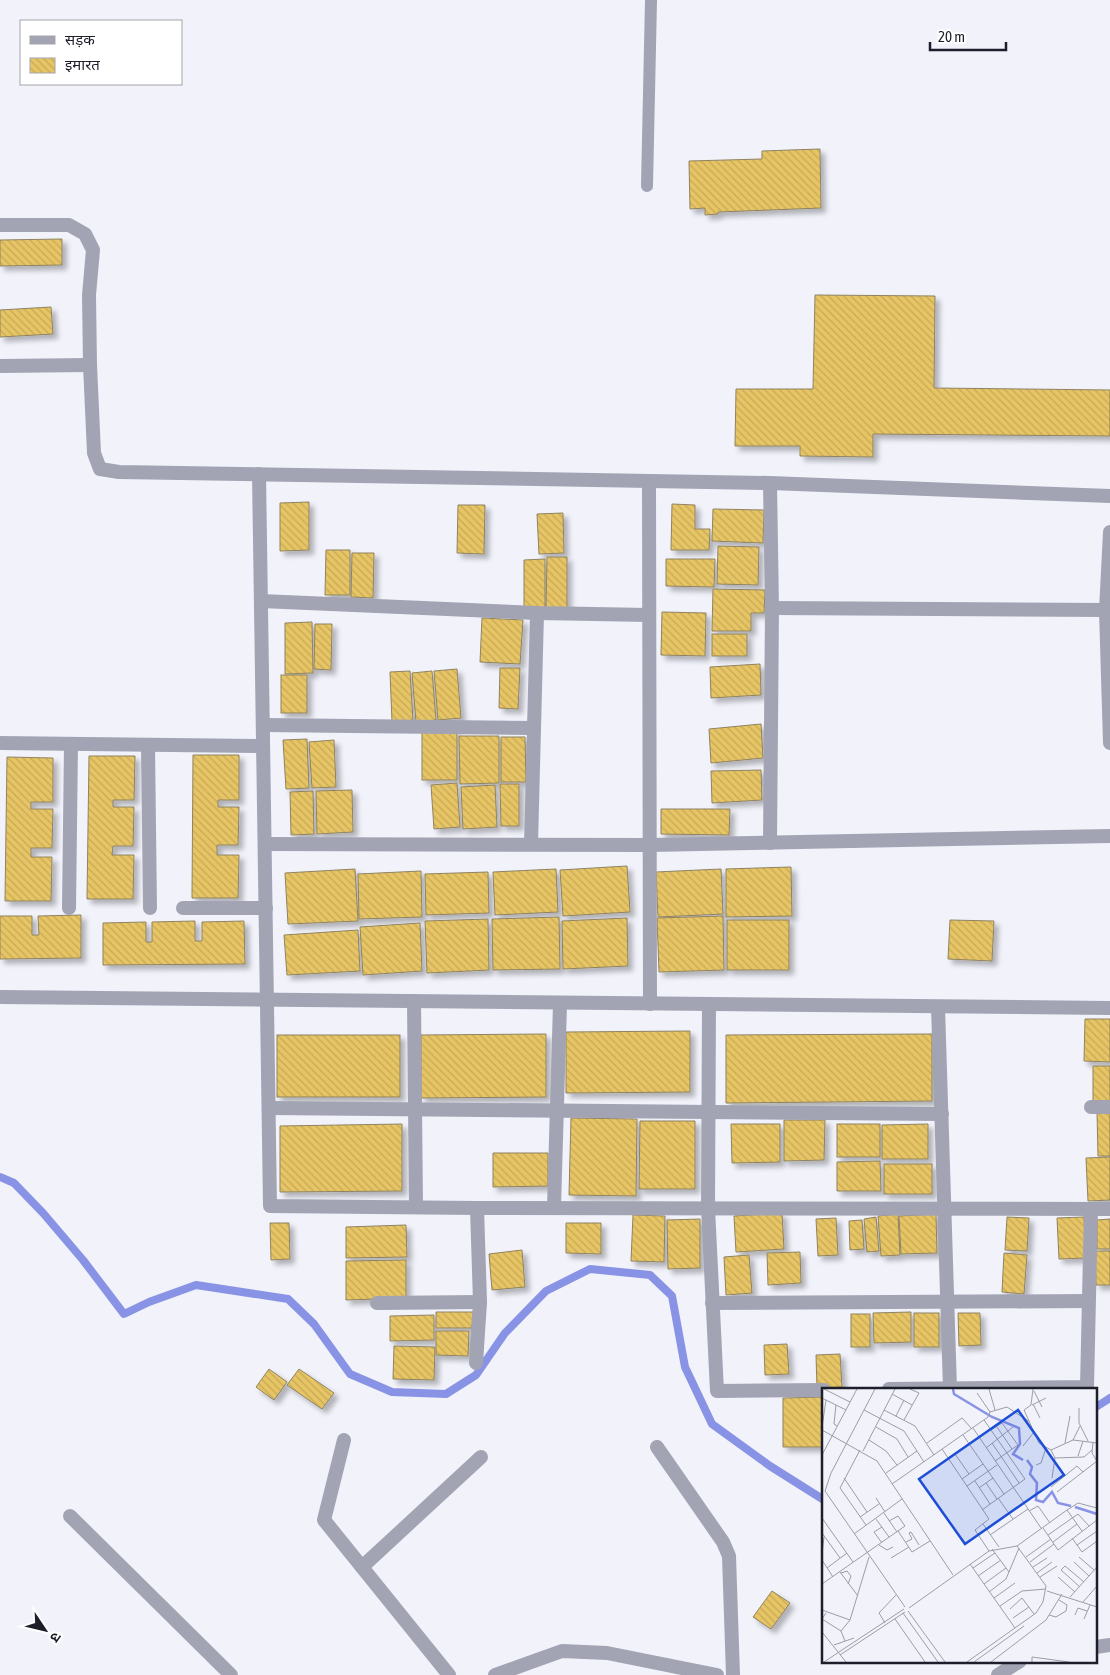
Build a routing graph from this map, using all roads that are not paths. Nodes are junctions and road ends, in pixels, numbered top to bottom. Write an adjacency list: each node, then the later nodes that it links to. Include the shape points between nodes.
1 (651, 0): 2 (lane)
2 (647, 186)
3 (0, 225): 4 (street, via 69,225 85,234 93,250 89,295)
4 (90, 365): 5 (street); 6 (street, via 94,453 100,469)
5 (0, 366)
6 (259, 474): 7 (street); 11 (street)
7 (649, 482): 8 (street); 15 (street)
8 (770, 483): 9 (street); 12 (street)
9 (1110, 496)
10 (1110, 532): 13 (street)
11 (261, 601): 14 (street); 16 (street)
12 (772, 608): 13 (street); 24 (street)
13 (1106, 610): 19 (street)
14 (537, 613): 15 (street); 17 (street)
15 (649, 615): 27 (street)
16 (263, 725): 17 (street); 22 (street)
17 (534, 728): 26 (street)
18 (0, 743): 20 (street)
19 (1110, 743)
20 (71, 744): 21 (street); 28 (street)
21 (148, 745): 22 (street); 29 (street)
22 (263, 746): 25 (street)
23 (1110, 836): 24 (street)
24 (770, 843): 27 (street)
25 (265, 844): 26 (street); 31 (street)
26 (531, 844): 27 (street)
27 (650, 845): 36 (street)
28 (69, 908)
29 (150, 908)
30 (183, 908): 31 (street)
31 (266, 908): 33 (street)
32 (0, 997): 33 (street)
33 (267, 1000): 34 (street); 42 (street)
34 (414, 1001): 35 (street); 43 (street)
35 (560, 1004): 36 (street); 44 (street)
36 (650, 1004): 37 (street)
37 (709, 1004): 38 (street); 45 (street)
38 (938, 1007): 39 (street); 46 (street)
39 (1110, 1008)
40 (1091, 1107): 41 (street)
41 (1110, 1107)
42 (270, 1108): 43 (street); 47 (street, via 270,1206)
43 (414, 1110): 44 (street); 47 (street)
44 (557, 1111): 45 (street); 49 (street)
45 (709, 1112): 46 (street); 50 (street)
46 (942, 1114): 51 (street)
47 (416, 1207): 48 (street)
48 (476, 1208): 49 (street); 55 (street)
49 (554, 1208): 50 (street)
50 (708, 1208): 51 (street); 58 (street)
51 (945, 1209): 52 (street); 56 (street)
52 (1091, 1209): 53 (street); 54 (street)
53 (1110, 1210)
54 (1088, 1301): 56 (street); 60 (street, via 1087,1387)
55 (480, 1302): 57 (street); 59 (street)
56 (948, 1302): 58 (street); 60 (street)
57 (376, 1303)
58 (712, 1303): 61 (street, via 717,1391)
59 (476, 1363)
60 (950, 1388)
61 (822, 1390)
62 (344, 1440): 66 (street, via 324,1520)
63 (657, 1446): 72 (street, via 723,1542 729,1556)
64 (482, 1457): 66 (street)
65 (70, 1516): 68 (street)
66 (362, 1568): 69 (street)
67 (1018, 1662): 73 (street)
68 (232, 1675)
69 (449, 1675)
70 (495, 1675): 71 (street, via 562,1651 607,1653)
71 (717, 1675)
72 (733, 1675)
73 (998, 1675)

